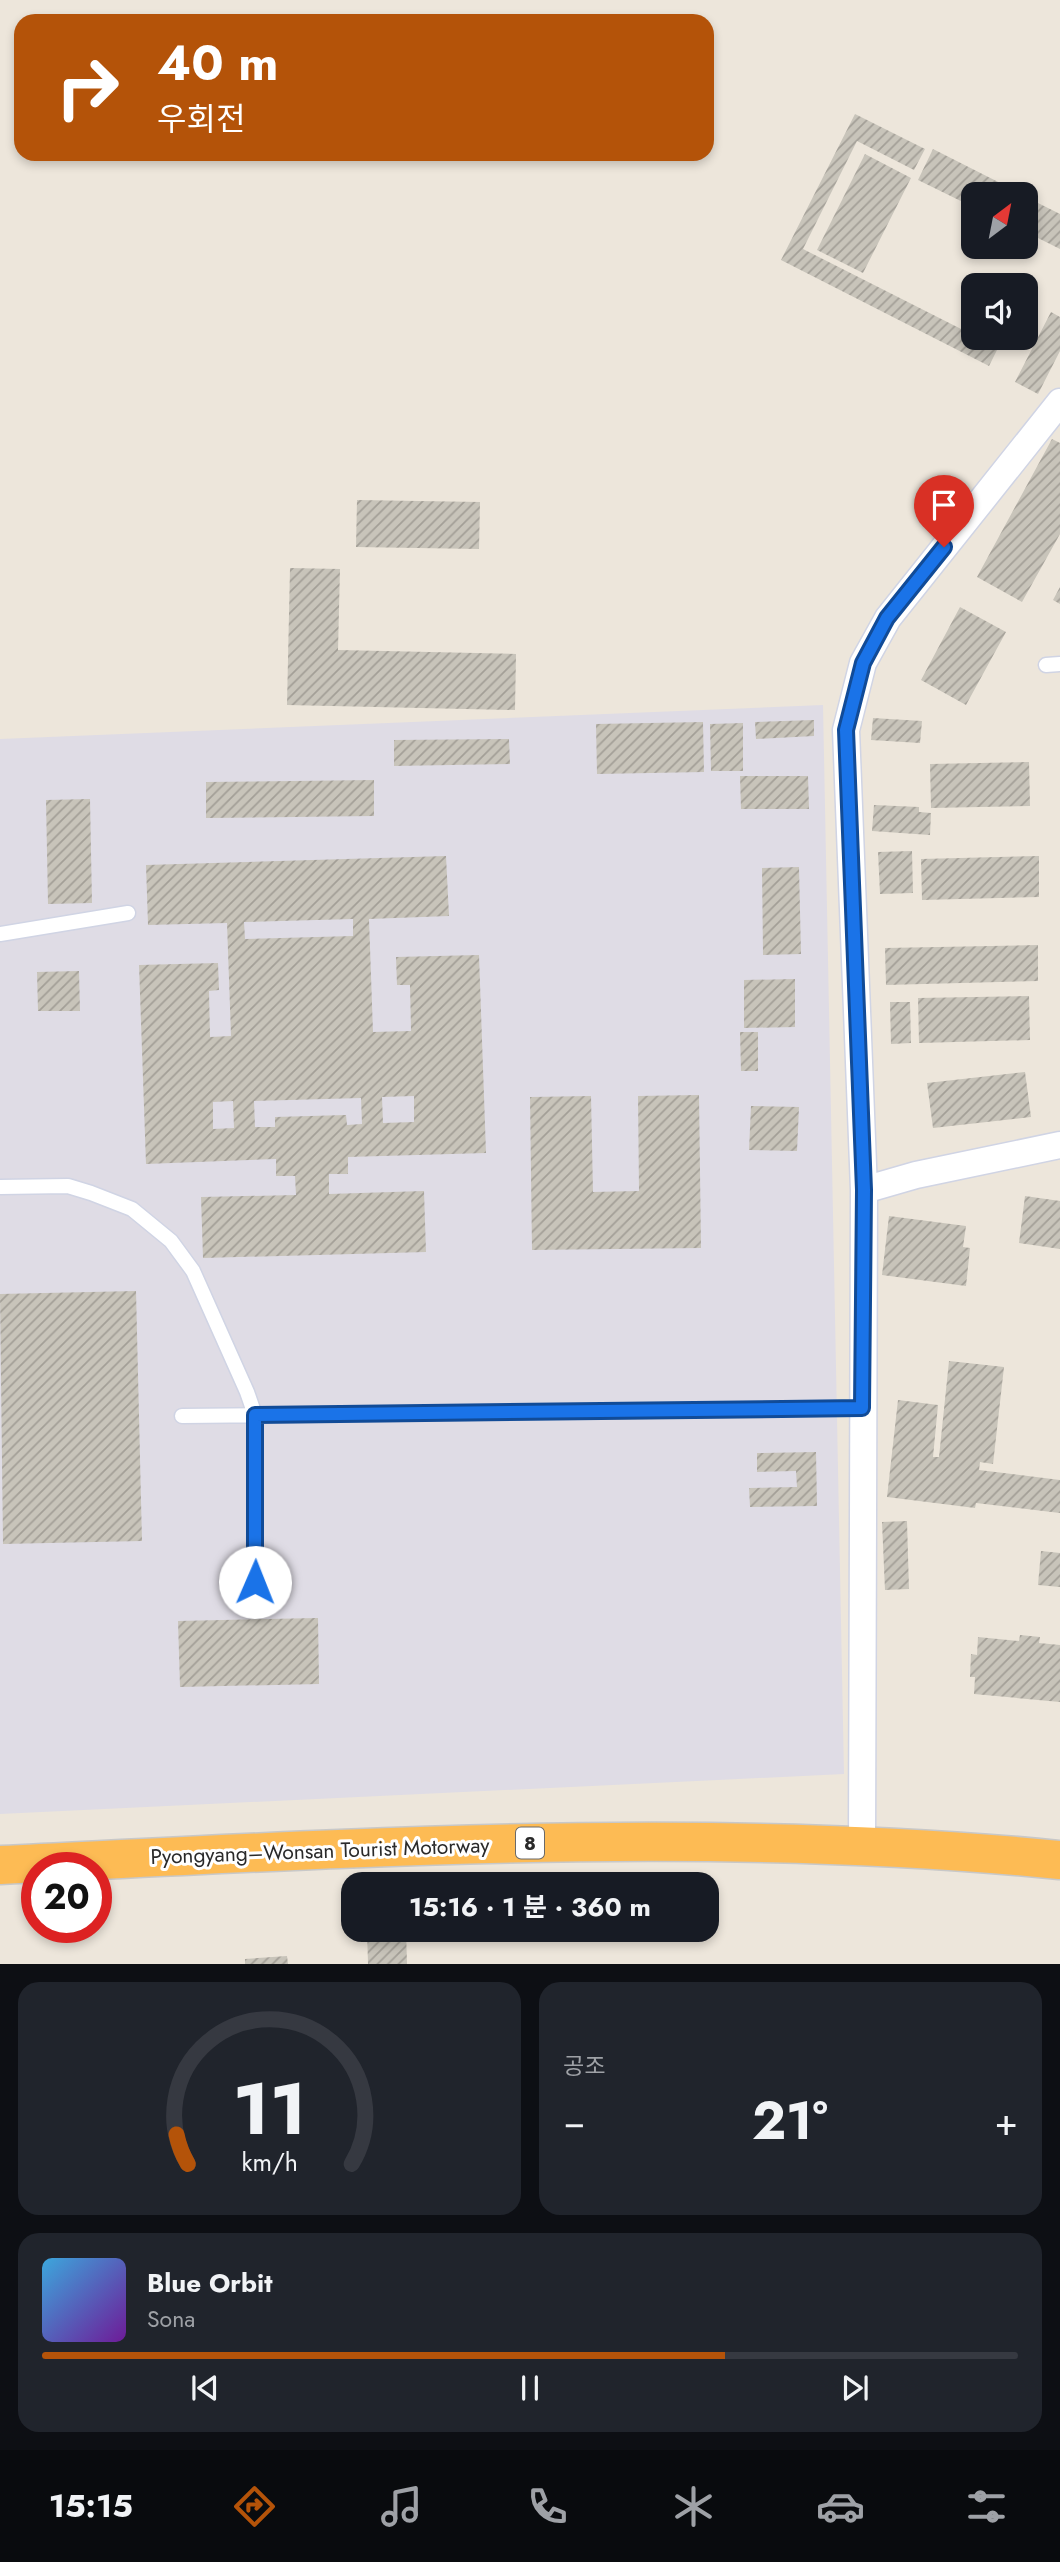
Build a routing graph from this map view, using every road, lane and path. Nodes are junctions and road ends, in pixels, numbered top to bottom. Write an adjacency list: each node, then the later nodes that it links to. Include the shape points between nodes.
1 (1060, 402): 6 (street, via 887,618 863,663 846,730)
2 (128, 913): 3 (lane)
3 (0, 934)
4 (1057, 1140): 6 (street)
5 (0, 1187): 8 (lane, via 68,1186 132,1209 171,1241 193,1271)
6 (864, 1190): 7 (street)
7 (862, 1408): 8 (lane); 11 (street)
8 (255, 1415): 9 (lane); 10 (lane)
9 (182, 1416)
10 (254, 1604)
11 (862, 1845): 12 (highway, Pyongyang–Wonsan Tourist Motorway / 8); 13 (highway, Pyongyang–Wonsan Tourist Motorway / 8, via 662,1840 355,1847)
12 (1060, 1860)
13 (0, 1864)

